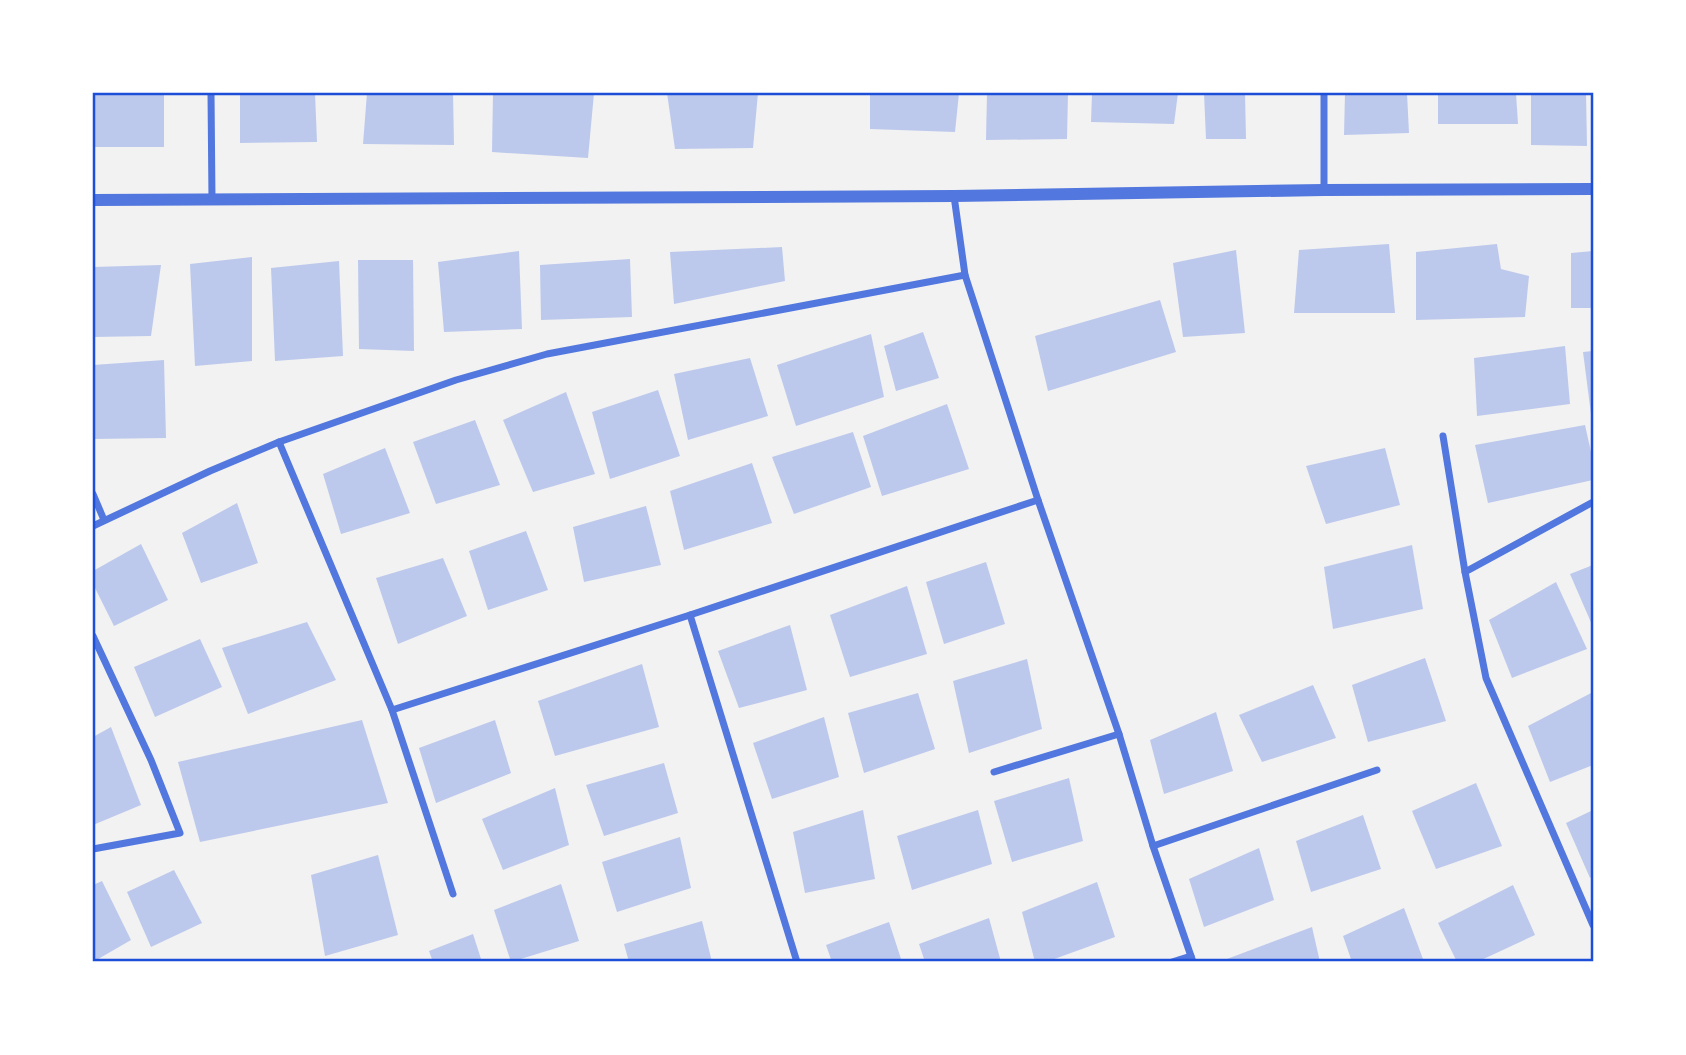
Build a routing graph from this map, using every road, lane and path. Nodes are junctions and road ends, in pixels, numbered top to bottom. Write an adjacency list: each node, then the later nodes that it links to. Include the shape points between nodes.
1 (211, 93): 7 (street)
2 (1324, 93): 4 (street)
3 (1593, 189): 4 (street)
4 (1324, 190): 5 (street)
5 (954, 196): 7 (street); 8 (street)
6 (93, 200): 7 (street)
7 (212, 200)
8 (965, 275): 10 (street, via 547,354 456,380); 12 (street)
9 (1443, 436): 16 (street)
10 (279, 442): 14 (street); 19 (street)
11 (93, 494): 14 (street)
12 (1038, 500): 17 (street); 20 (street)
13 (1593, 502): 16 (street)
14 (104, 520): 15 (street)
15 (93, 526)
16 (1465, 572): 26 (street, via 1486,678)
17 (690, 615): 19 (street); 28 (street)
18 (93, 636): 24 (street, via 180,833)
19 (392, 710): 25 (street)
20 (1119, 734): 22 (street); 23 (street)
21 (1377, 770): 23 (street)
22 (994, 772)
23 (1153, 846): 27 (street)
24 (93, 849)
25 (453, 894)
26 (1593, 925)
27 (1192, 959): 29 (street)
28 (797, 962)
29 (1172, 962)

